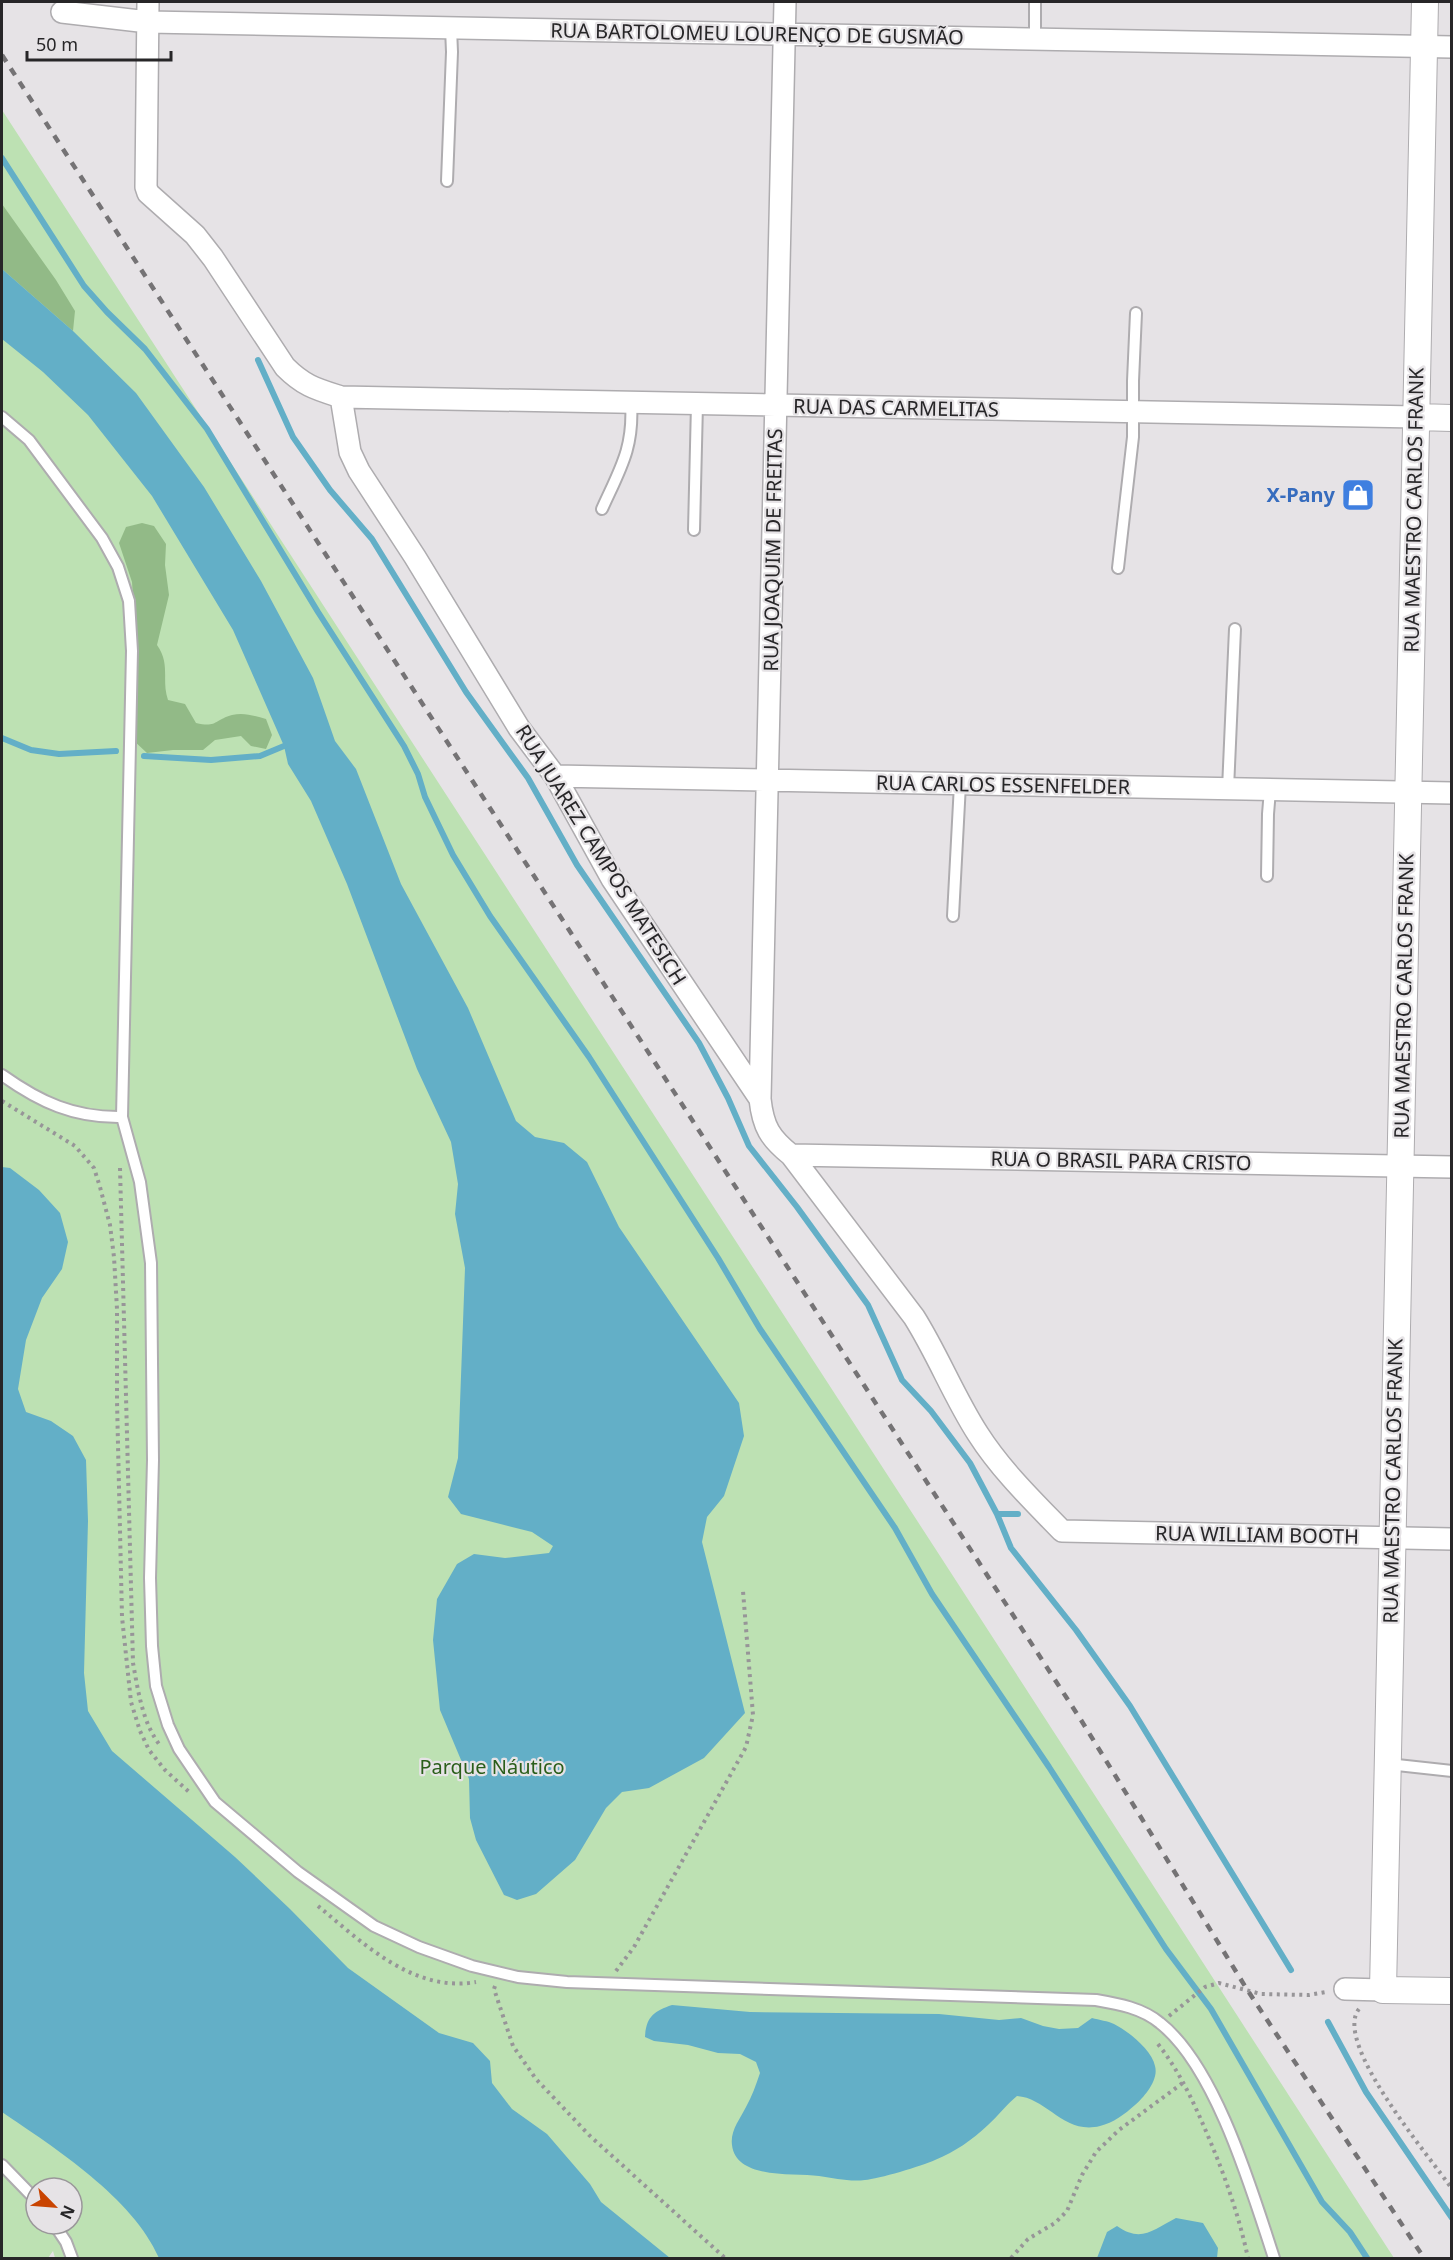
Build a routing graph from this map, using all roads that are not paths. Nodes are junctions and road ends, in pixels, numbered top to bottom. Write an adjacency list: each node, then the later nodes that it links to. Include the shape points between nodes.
1 (785, 2): 7 (street, RUA JOAQUIM DE FREITAS)
2 (1035, 2): 8 (lane)
3 (1425, 2): 9 (street, RUA MAESTRO CARLOS FRANK)
4 (62, 12): 5 (street, RUA BARTOLOMEU LOURENÇO DE GUSMÃO)
5 (148, 12): 6 (street, RUA BARTOLOMEU LOURENÇO DE GUSMÃO); 13 (street, via 148,193 213,258 285,367 300,381)
6 (451, 28): 7 (street, RUA BARTOLOMEU LOURENÇO DE GUSMÃO); 11 (lane)
7 (785, 34): 8 (street, RUA BARTOLOMEU LOURENÇO DE GUSMÃO); 16 (street, RUA JOAQUIM DE FREITAS)
8 (1035, 39): 9 (street, RUA BARTOLOMEU LOURENÇO DE GUSMÃO)
9 (1424, 46): 10 (street, RUA BARTOLOMEU LOURENÇO DE GUSMÃO); 19 (street, RUA MAESTRO CARLOS FRANK)
10 (1452, 47)
11 (447, 181)
12 (1136, 313): 17 (lane)
13 (341, 397): 14 (street, RUA DAS CARMELITAS); 25 (street, RUA JUAREZ CAMPOS MATESICH, via 350,452 359,471 519,728)
14 (631, 403): 15 (street, RUA DAS CARMELITAS); 21 (lane, via 630,441)
15 (697, 404): 16 (street, RUA DAS CARMELITAS); 22 (lane)
16 (776, 405): 17 (street, RUA DAS CARMELITAS); 26 (street, RUA JOAQUIM DE FREITAS)
17 (1133, 412): 19 (street, RUA DAS CARMELITAS); 23 (lane)
18 (2, 417): 36 (lane, via 29,440 102,538 118,567 129,601 132,651)
19 (1416, 417): 20 (street, RUA DAS CARMELITAS); 30 (street, RUA MAESTRO CARLOS FRANK)
20 (1452, 418)
21 (602, 509)
22 (694, 530)
23 (1118, 568)
24 (1235, 629): 28 (lane)
25 (555, 776): 26 (street, RUA CARLOS ESSENFELDER); 35 (street, RUA JUAREZ CAMPOS MATESICH, via 612,879)
26 (768, 780): 27 (street, RUA CARLOS ESSENFELDER); 35 (street, RUA JOAQUIM DE FREITAS)
27 (960, 784): 28 (street, RUA CARLOS ESSENFELDER); 33 (lane)
28 (1228, 789): 29 (street, RUA CARLOS ESSENFELDER)
29 (1270, 790): 30 (street, RUA CARLOS ESSENFELDER); 32 (lane)
30 (1408, 792): 31 (street, RUA CARLOS ESSENFELDER); 38 (street, RUA MAESTRO CARLOS FRANK)
31 (1452, 793)
32 (1267, 876)
33 (953, 915)
34 (2, 1075): 36 (lane, via 53,1106 99,1118)
35 (760, 1099): 37 (street, RUA JUAREZ CAMPOS MATESICH, via 769,1134)
36 (122, 1117): 52 (lane, via 140,1182 151,1263 150,1578 156,1686 179,1749 215,1802 306,1878 374,1926 419,1947 499,1974 557,1981 1096,2000 1146,2013 1189,2052 1211,2091 1243,2166)
37 (791, 1155): 38 (street, RUA O BRASIL PARA CRISTO); 40 (street, RUA JUAREZ CAMPOS MATESICH, via 914,1317 978,1434 1017,1484)
38 (1400, 1166): 39 (street, RUA O BRASIL PARA CRISTO); 41 (street, RUA MAESTRO CARLOS FRANK)
39 (1452, 1167)
40 (1062, 1531): 41 (street, RUA WILLIAM BOOTH)
41 (1392, 1537): 42 (street, RUA WILLIAM BOOTH); 43 (street, RUA MAESTRO CARLOS FRANK)
42 (1452, 1539)
43 (1387, 1764): 44 (lane); 46 (street, RUA MAESTRO CARLOS FRANK)
44 (1452, 1771)
45 (1345, 1989): 46 (street)
46 (1383, 1990): 47 (street)
47 (1452, 1991)
48 (2, 2165): 49 (lane)
49 (24, 2188)
50 (62, 2236): 51 (lane)
51 (72, 2259)
52 (1274, 2259)

